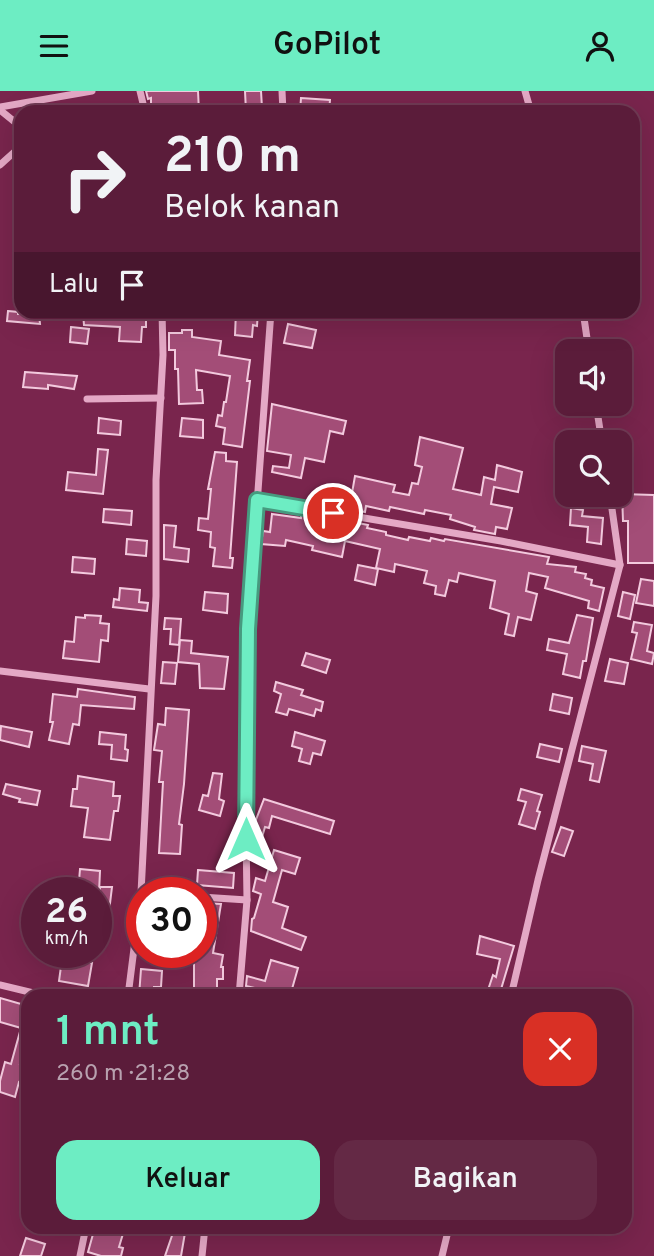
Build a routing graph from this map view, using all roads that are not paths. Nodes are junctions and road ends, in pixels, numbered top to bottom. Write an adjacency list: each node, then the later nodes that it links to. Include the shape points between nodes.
1 (92, 91): 2 (street)
2 (16, 105)
3 (0, 108): 4 (street)
4 (14, 121)
5 (14, 152): 6 (street)
6 (0, 165)
7 (162, 319): 11 (street)
8 (270, 319): 13 (street)
9 (584, 319): 10 (street)
10 (587, 339)
11 (161, 398): 12 (street); 17 (street)
12 (87, 399)
13 (257, 500): 15 (street); 20 (street, via 248,629)
14 (612, 507): 15 (street)
15 (620, 565): 25 (street)
16 (0, 671): 17 (street)
17 (149, 689): 18 (street)
18 (142, 877)
19 (217, 898): 20 (street)
20 (247, 900): 24 (street)
21 (132, 968): 23 (street)
22 (0, 985): 26 (street)
23 (129, 989)
24 (240, 989)
25 (513, 989)
26 (21, 990)
27 (85, 1234): 30 (street)
28 (204, 1234): 31 (street)
29 (447, 1234): 32 (street)
30 (80, 1256)
31 (202, 1256)
32 (442, 1256)

